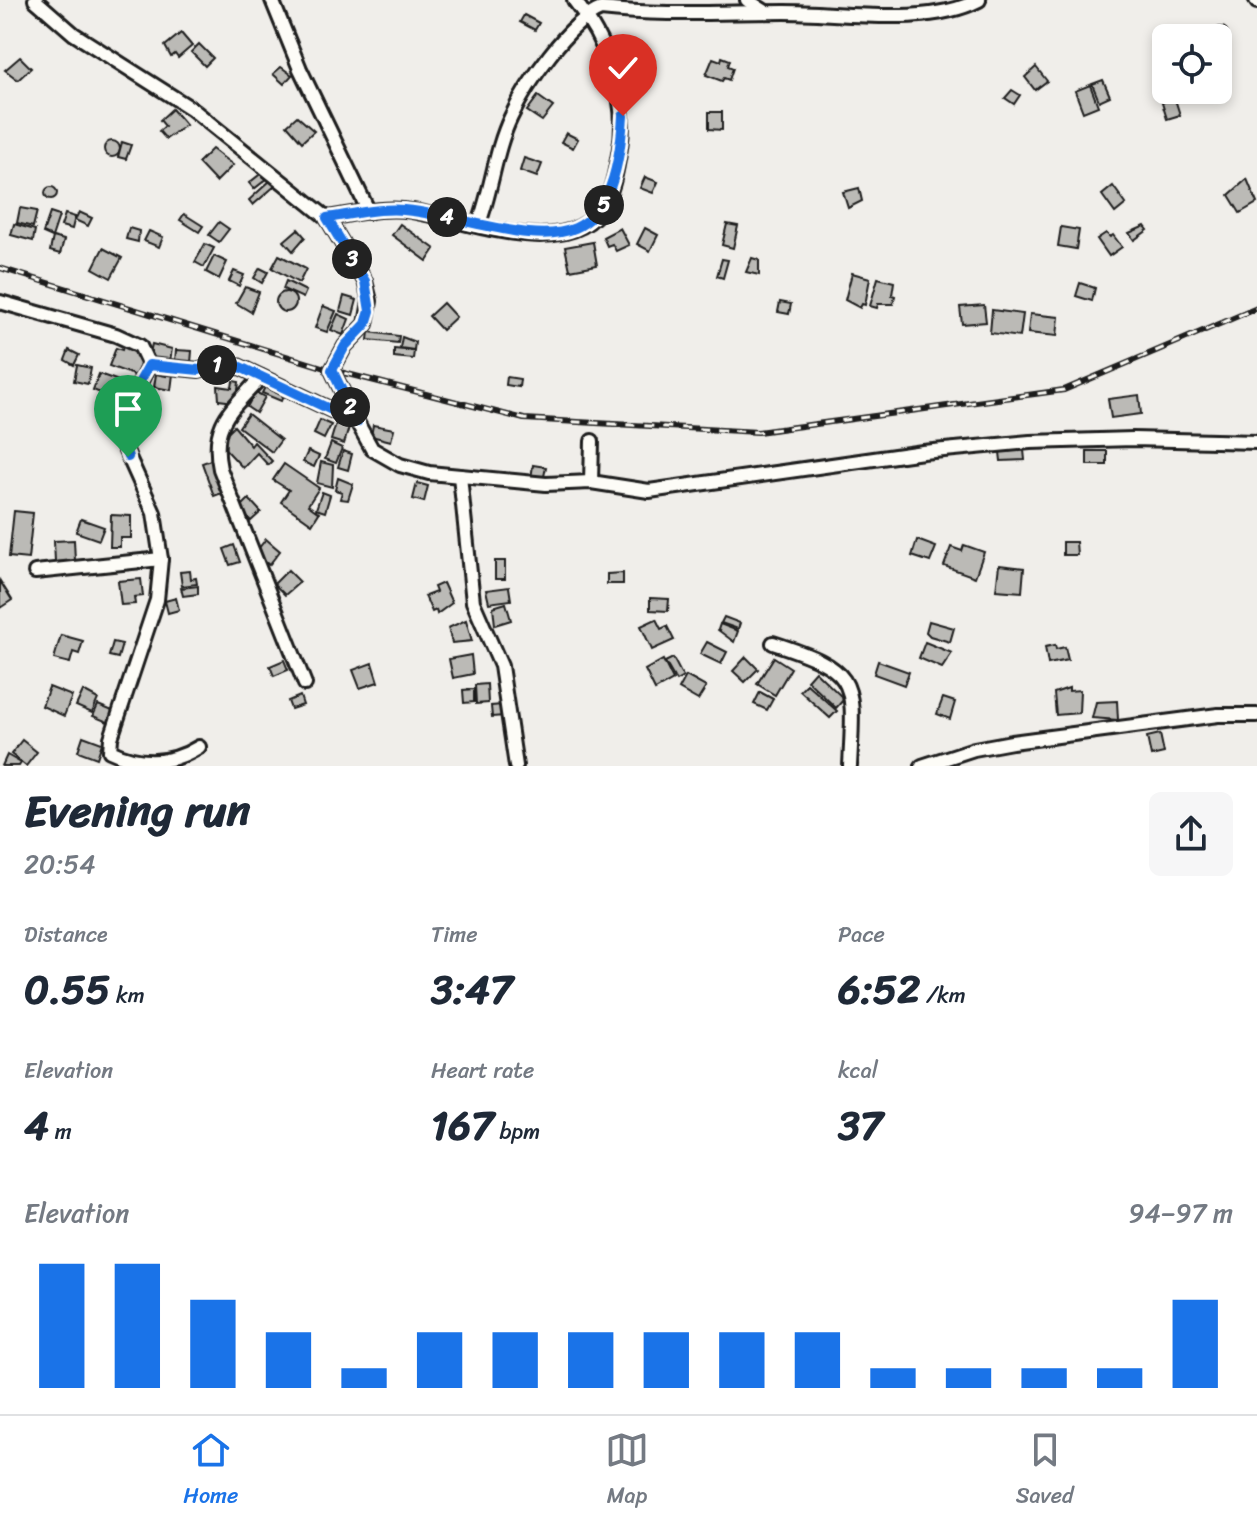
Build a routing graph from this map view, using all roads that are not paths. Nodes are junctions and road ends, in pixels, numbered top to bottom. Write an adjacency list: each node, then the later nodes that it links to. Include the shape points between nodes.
1 (35, 0): 10 (street, via 74,34 192,109)
2 (272, 0): 9 (street)
3 (574, 0): 8 (street)
4 (747, 0): 7 (street)
5 (979, 0): 7 (street, via 966,7 902,15)
6 (600, 4): 7 (street, via 712,15); 8 (street)
7 (766, 12)
8 (586, 15): 11 (street, via 511,117); 11 (street, via 619,89 623,116 615,176 605,204 573,231 546,236)
9 (369, 212): 10 (street); 11 (street, via 409,210)
10 (327, 218): 15 (street, via 365,281 370,301 366,324 332,370)
11 (479, 223)
12 (0, 302): 13 (street, via 116,335 140,346)
13 (149, 365): 14 (street, via 199,370 218,364 238,366); 20 (street, via 122,418 122,442 154,513)
14 (261, 377): 15 (street); 23 (street, via 216,433 215,446)
15 (357, 422): 18 (street, via 372,449 400,465)
16 (592, 441): 19 (street)
17 (1257, 442): 19 (street, via 1030,442 649,491)
18 (460, 476): 19 (street, via 546,484); 26 (street, via 473,602 501,666)
19 (591, 482)
20 (161, 559): 21 (street); 25 (street, via 157,600 110,751 156,765)
21 (35, 572)
22 (773, 643): 27 (street, via 835,666 845,679 854,716)
23 (305, 684)
24 (1257, 715): 28 (street, via 1218,715 1012,742)
25 (199, 747)
26 (516, 766)
27 (850, 766)
28 (922, 766)

